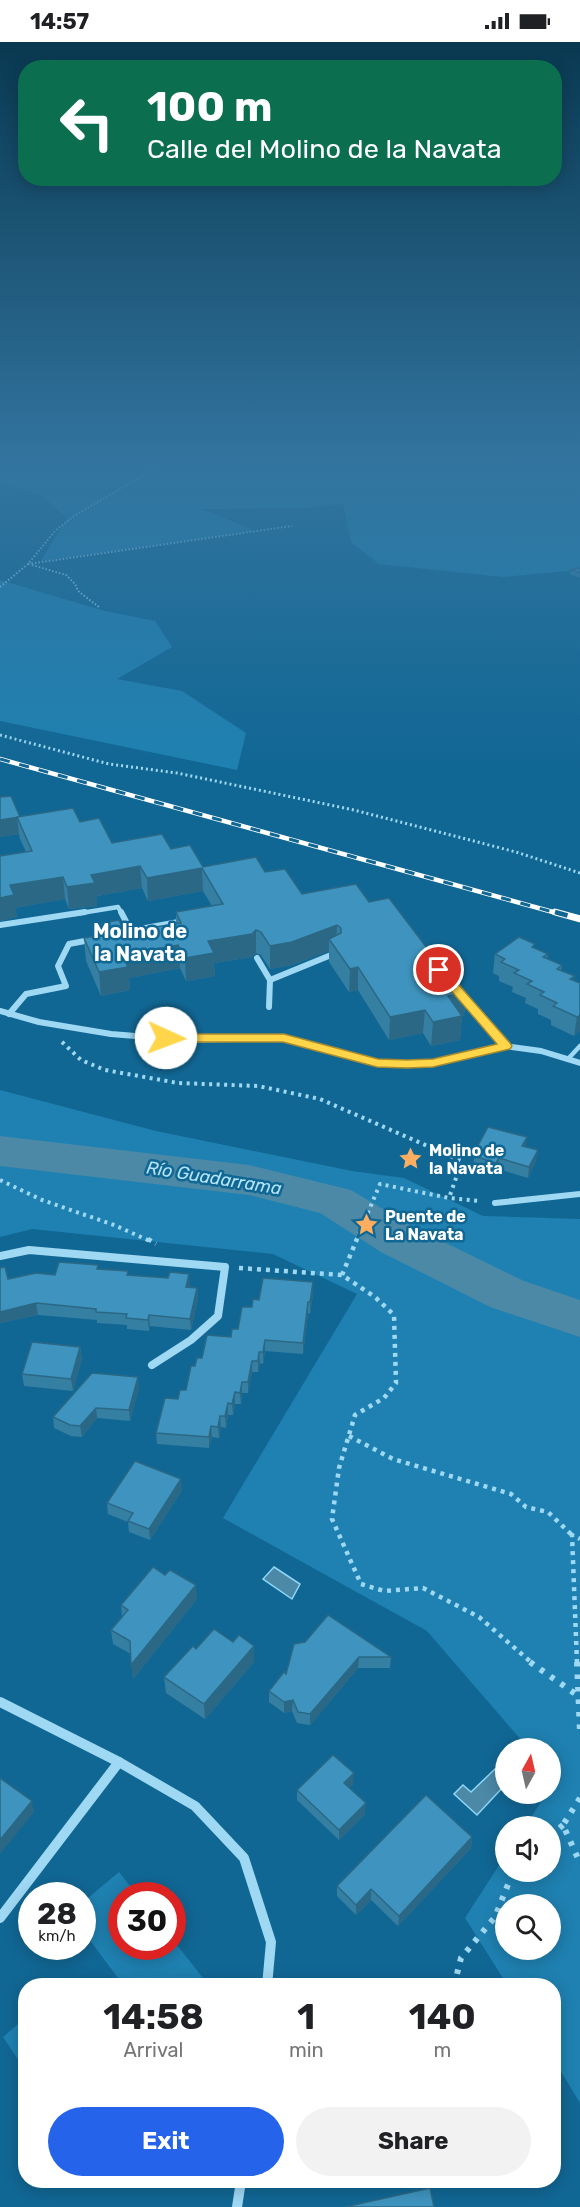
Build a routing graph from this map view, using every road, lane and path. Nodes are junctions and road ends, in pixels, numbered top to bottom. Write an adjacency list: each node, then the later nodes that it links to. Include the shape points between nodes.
1 (35, 563): 2 (path)
2 (28, 564): 3 (path); 4 (path, via 68,575 78,591)
3 (0, 587)
4 (99, 607)
5 (0, 735): 6 (path, via 109,765 177,773 354,810 516,852)
6 (580, 873)
7 (188, 921): 9 (street)
8 (0, 925): 9 (street, via 118,907)
9 (131, 931): 10 (street)
10 (121, 933)
11 (100, 938): 18 (street, via 69,944 58,966 66,986 26,994)
12 (336, 953): 14 (street)
13 (257, 958): 14 (street)
14 (270, 980): 16 (street)
15 (455, 988): 20 (street)
16 (269, 1007)
17 (0, 1011): 18 (street)
18 (9, 1014): 19 (street)
19 (39, 1022): 20 (street, via 111,1034 184,1040 284,1038 377,1063 433,1063); 26 (path, via 81,1060 105,1070 178,1083 258,1086 320,1099 462,1161)
20 (505, 1046): 22 (street)
21 (580, 1046): 22 (lane)
22 (568, 1059): 23 (street)
23 (580, 1063)
24 (0, 1180): 28 (path, via 20,1186 38,1199 88,1214)
25 (580, 1194): 27 (street)
26 (449, 1198): 27 (path); 31 (path, via 380,1184)
27 (495, 1203)
28 (162, 1247)
29 (0, 1256): 30 (street, via 29,1250)
30 (225, 1267): 31 (path); 32 (street, via 218,1316 191,1340)
31 (342, 1275): 33 (path, via 375,1297 394,1316 396,1383 384,1398 355,1415)
32 (152, 1365)
33 (349, 1436): 34 (path, via 393,1459 511,1494 526,1507 548,1512); 36 (path, via 339,1468 332,1519 361,1584 384,1591 423,1588 479,1617)
34 (572, 1535): 35 (path); 36 (path)
35 (580, 1539)
36 (578, 1698): 38 (path)
37 (0, 1702): 39 (street)
38 (580, 1732)
39 (119, 1762): 44 (street); 45 (street, via 195,1806 244,1858 271,1942)
40 (580, 1798): 41 (path)
41 (563, 1825): 42 (path)
42 (580, 1863)
43 (509, 1882): 46 (path, via 495,1917 461,1958)
44 (0, 1918)
45 (268, 1978)
46 (455, 1978)
47 (240, 2188): 48 (street)
48 (237, 2207)

